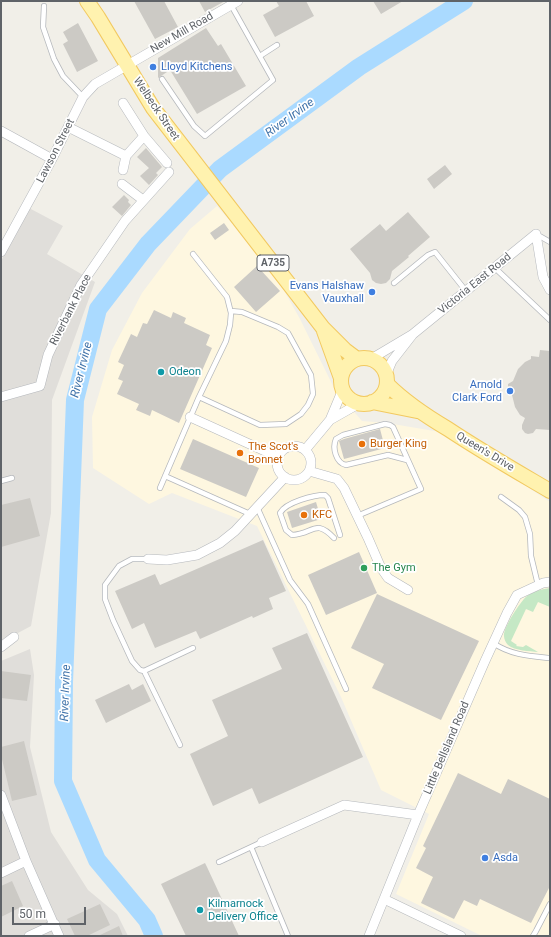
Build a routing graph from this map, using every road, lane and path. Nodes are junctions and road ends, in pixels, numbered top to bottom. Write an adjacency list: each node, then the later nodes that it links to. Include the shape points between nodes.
1 (87, 1): 6 (main road, A735)
2 (234, 3): 5 (lane); 6 (street, New Mill Road)
3 (44, 6): 8 (lane, via 43,27 54,59 63,76)
4 (277, 45): 5 (lane)
5 (260, 56): 7 (lane, via 273,80 205,136 194,126)
6 (127, 65): 8 (street, Lawson Street, via 95,84); 28 (main road, Welbeck Street / A735, via 153,108)
7 (162, 79)
8 (83, 97): 10 (street, Lawson Street)
9 (123, 103): 12 (street)
10 (68, 127): 13 (street); 14 (street, Lawson Street)
11 (1, 131): 14 (street)
12 (144, 136): 13 (street); 17 (street, Riverbank Place, via 168,168)
13 (126, 156): 15 (street)
14 (52, 159): 20 (street, Lawson Street)
15 (123, 170)
16 (122, 184): 17 (street)
17 (143, 200): 33 (street, Riverbank Place, via 124,221 81,285 48,356 40,386)
18 (536, 234): 19 (lane); 22 (street, Victoria East Road); 24 (street, via 543,277)
19 (550, 242)
20 (1, 252)
21 (193, 254): 26 (lane, via 225,293)
22 (495, 268): 25 (street, Victoria East Road); 27 (lane)
23 (394, 283): 25 (lane, via 435,252)
24 (550, 290)
25 (466, 291): 29 (street, Victoria East Road)
26 (231, 311): 34 (lane, via 226,341); 34 (lane, via 242,312 288,332 311,375 313,394 300,414 286,424 260,425)
27 (550, 320)
28 (323, 328): 30 (main road, A735, via 345,350); 32 (main road, A735)
29 (413, 334): 30 (street, Victoria East Road); 31 (street, Victoria East Road, via 392,361)
30 (364, 359): 31 (main road, A735, via 380,365); 32 (main road, via 346,366)
31 (386, 379): 35 (main road, via 382,395); 36 (main road, Queen's Drive / A735, via 397,393)
32 (342, 384): 35 (main road, A735, via 347,396 353,401); 38 (street)
33 (1, 397)
34 (199, 397): 37 (lane)
35 (366, 403): 36 (main road, Queen's Drive / A735); 38 (street)
36 (422, 412): 48 (main road, Queen's Drive / A735)
37 (190, 417): 40 (street); 43 (lane)
38 (330, 420): 39 (street)
39 (306, 450): 40 (street, via 296,446 290,447); 42 (street, via 311,460)
40 (278, 457): 44 (street, via 278,468)
41 (407, 460): 41 (lane, via 390,425 385,424 338,437 334,442 338,460 346,465 388,455); 52 (lane, via 421,489)
42 (310, 470): 44 (street, via 296,480); 52 (street, via 337,479)
43 (165, 476): 47 (lane); 51 (lane)
44 (285, 477): 50 (street)
45 (12, 478): 46 (lane)
46 (1, 481)
47 (160, 488)
48 (550, 491)
49 (501, 497): 57 (lane, via 525,517)
50 (257, 507): 51 (street); 65 (lane, via 290,580 308,604)
51 (250, 514): 55 (street, via 220,543 197,555 167,560)
52 (357, 516): 58 (street, via 381,568 388,578)
53 (340, 535): 54 (lane, via 325,494 288,505 280,513 286,530 292,535 319,527)
54 (334, 538)
55 (148, 559): 64 (lane, via 132,559 119,566 105,585 105,599 124,644 132,661)
56 (550, 582): 57 (street, Little Bellsland Road)
57 (538, 585): 60 (street, Little Bellsland Road, via 518,595)
58 (408, 590)
59 (14, 637): 61 (street)
60 (493, 644): 63 (lane, via 515,654); 68 (street, Little Bellsland Road)
61 (1, 647)
62 (193, 648): 64 (lane)
63 (550, 658)
64 (144, 671): 66 (lane)
65 (346, 688)
66 (180, 745)
67 (1, 795): 71 (street)
68 (418, 815): 69 (street, via 344,805); 74 (street, Little Bellsland Road)
69 (262, 842): 70 (lane)
70 (251, 847): 72 (lane); 77 (lane)
71 (26, 861): 73 (street); 76 (street)
72 (219, 862)
73 (1, 873)
74 (384, 899): 80 (street, Little Bellsland Road); 81 (street)
75 (550, 904): 82 (lane)
76 (55, 924): 78 (street); 79 (street)
77 (286, 935)
78 (29, 936)
79 (59, 936)
80 (369, 936)
81 (460, 936)
82 (532, 936)

